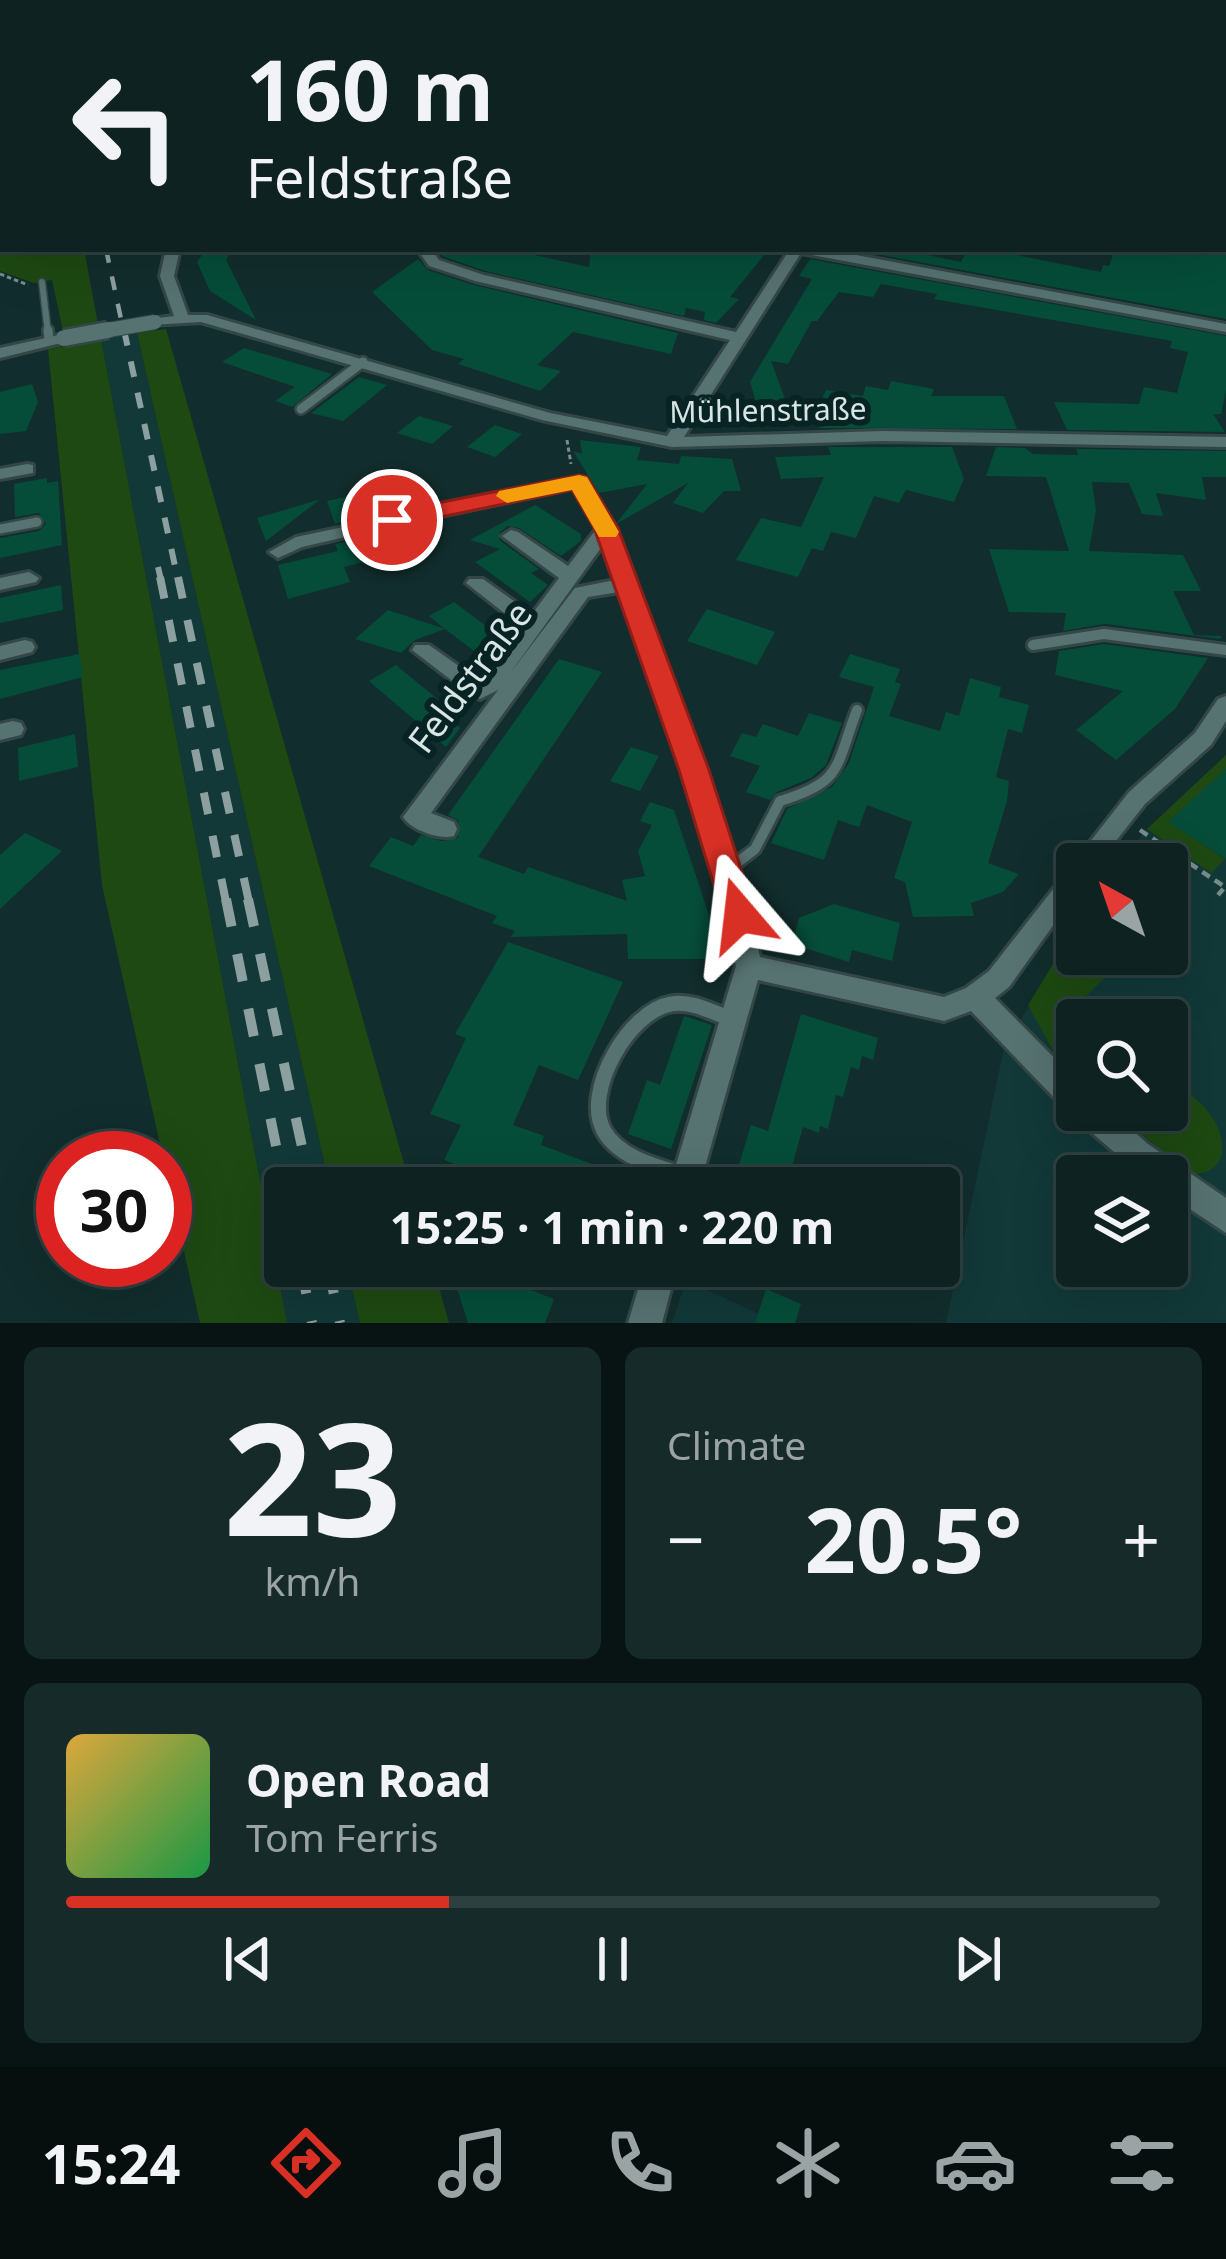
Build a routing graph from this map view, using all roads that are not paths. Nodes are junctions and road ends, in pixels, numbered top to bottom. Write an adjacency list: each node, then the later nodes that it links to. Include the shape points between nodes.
1 (172, 252): 6 (street, via 167,276)
2 (426, 252): 8 (street, via 434,263 480,278)
3 (798, 252): 8 (street)
4 (816, 252): 7 (street)
5 (42, 281): 9 (lane)
6 (182, 318): 9 (street, Mühlenstraße, bridge); 11 (street, Mühlenstraße)
7 (1226, 328)
8 (740, 338): 13 (street)
9 (56, 339): 10 (street, Mühlenstraße)
10 (0, 353)
11 (363, 362): 12 (lane); 13 (street, Mühlenstraße)
12 (301, 409)
13 (672, 442): 14 (street, Mühlenstraße)
14 (1226, 442)
15 (27, 469): 16 (street)
16 (0, 474)
17 (37, 522): 19 (lane)
18 (606, 528): 21 (street, via 579,482); 22 (street, Feldstraße); 26 (street)
19 (0, 530)
20 (511, 536): 22 (street, Feldstraße)
21 (278, 552)
22 (572, 577): 27 (street, Feldstraße)
23 (29, 578): 25 (street)
24 (476, 583): 27 (street, Feldstraße)
25 (0, 584)
26 (624, 585): 35 (street, Feldstraße, via 582,592 491,711 416,818); 37 (street)
27 (535, 626): 30 (street, Feldstraße, via 480,692)
28 (1034, 645): 31 (lane, via 1082,635)
29 (25, 647): 32 (street)
30 (422, 650)
31 (1226, 650)
32 (0, 652)
33 (1226, 704): 36 (street, via 1203,739)
34 (856, 710): 37 (lane, via 831,780 781,801 754,849)
35 (445, 829)
36 (1100, 843)
37 (726, 872): 39 (street)
38 (1056, 902): 40 (street, via 999,979)
39 (749, 966): 40 (street, via 914,1006 944,1009); 41 (street)
40 (976, 997): 42 (street)
41 (733, 1020): 44 (lane, via 674,1003 646,1013 625,1038 598,1100 605,1134); 45 (street)
42 (1056, 1079)
43 (1111, 1131): 46 (street)
44 (654, 1167)
45 (689, 1167)
46 (1224, 1211)
47 (655, 1287): 48 (street)
48 (645, 1323)

